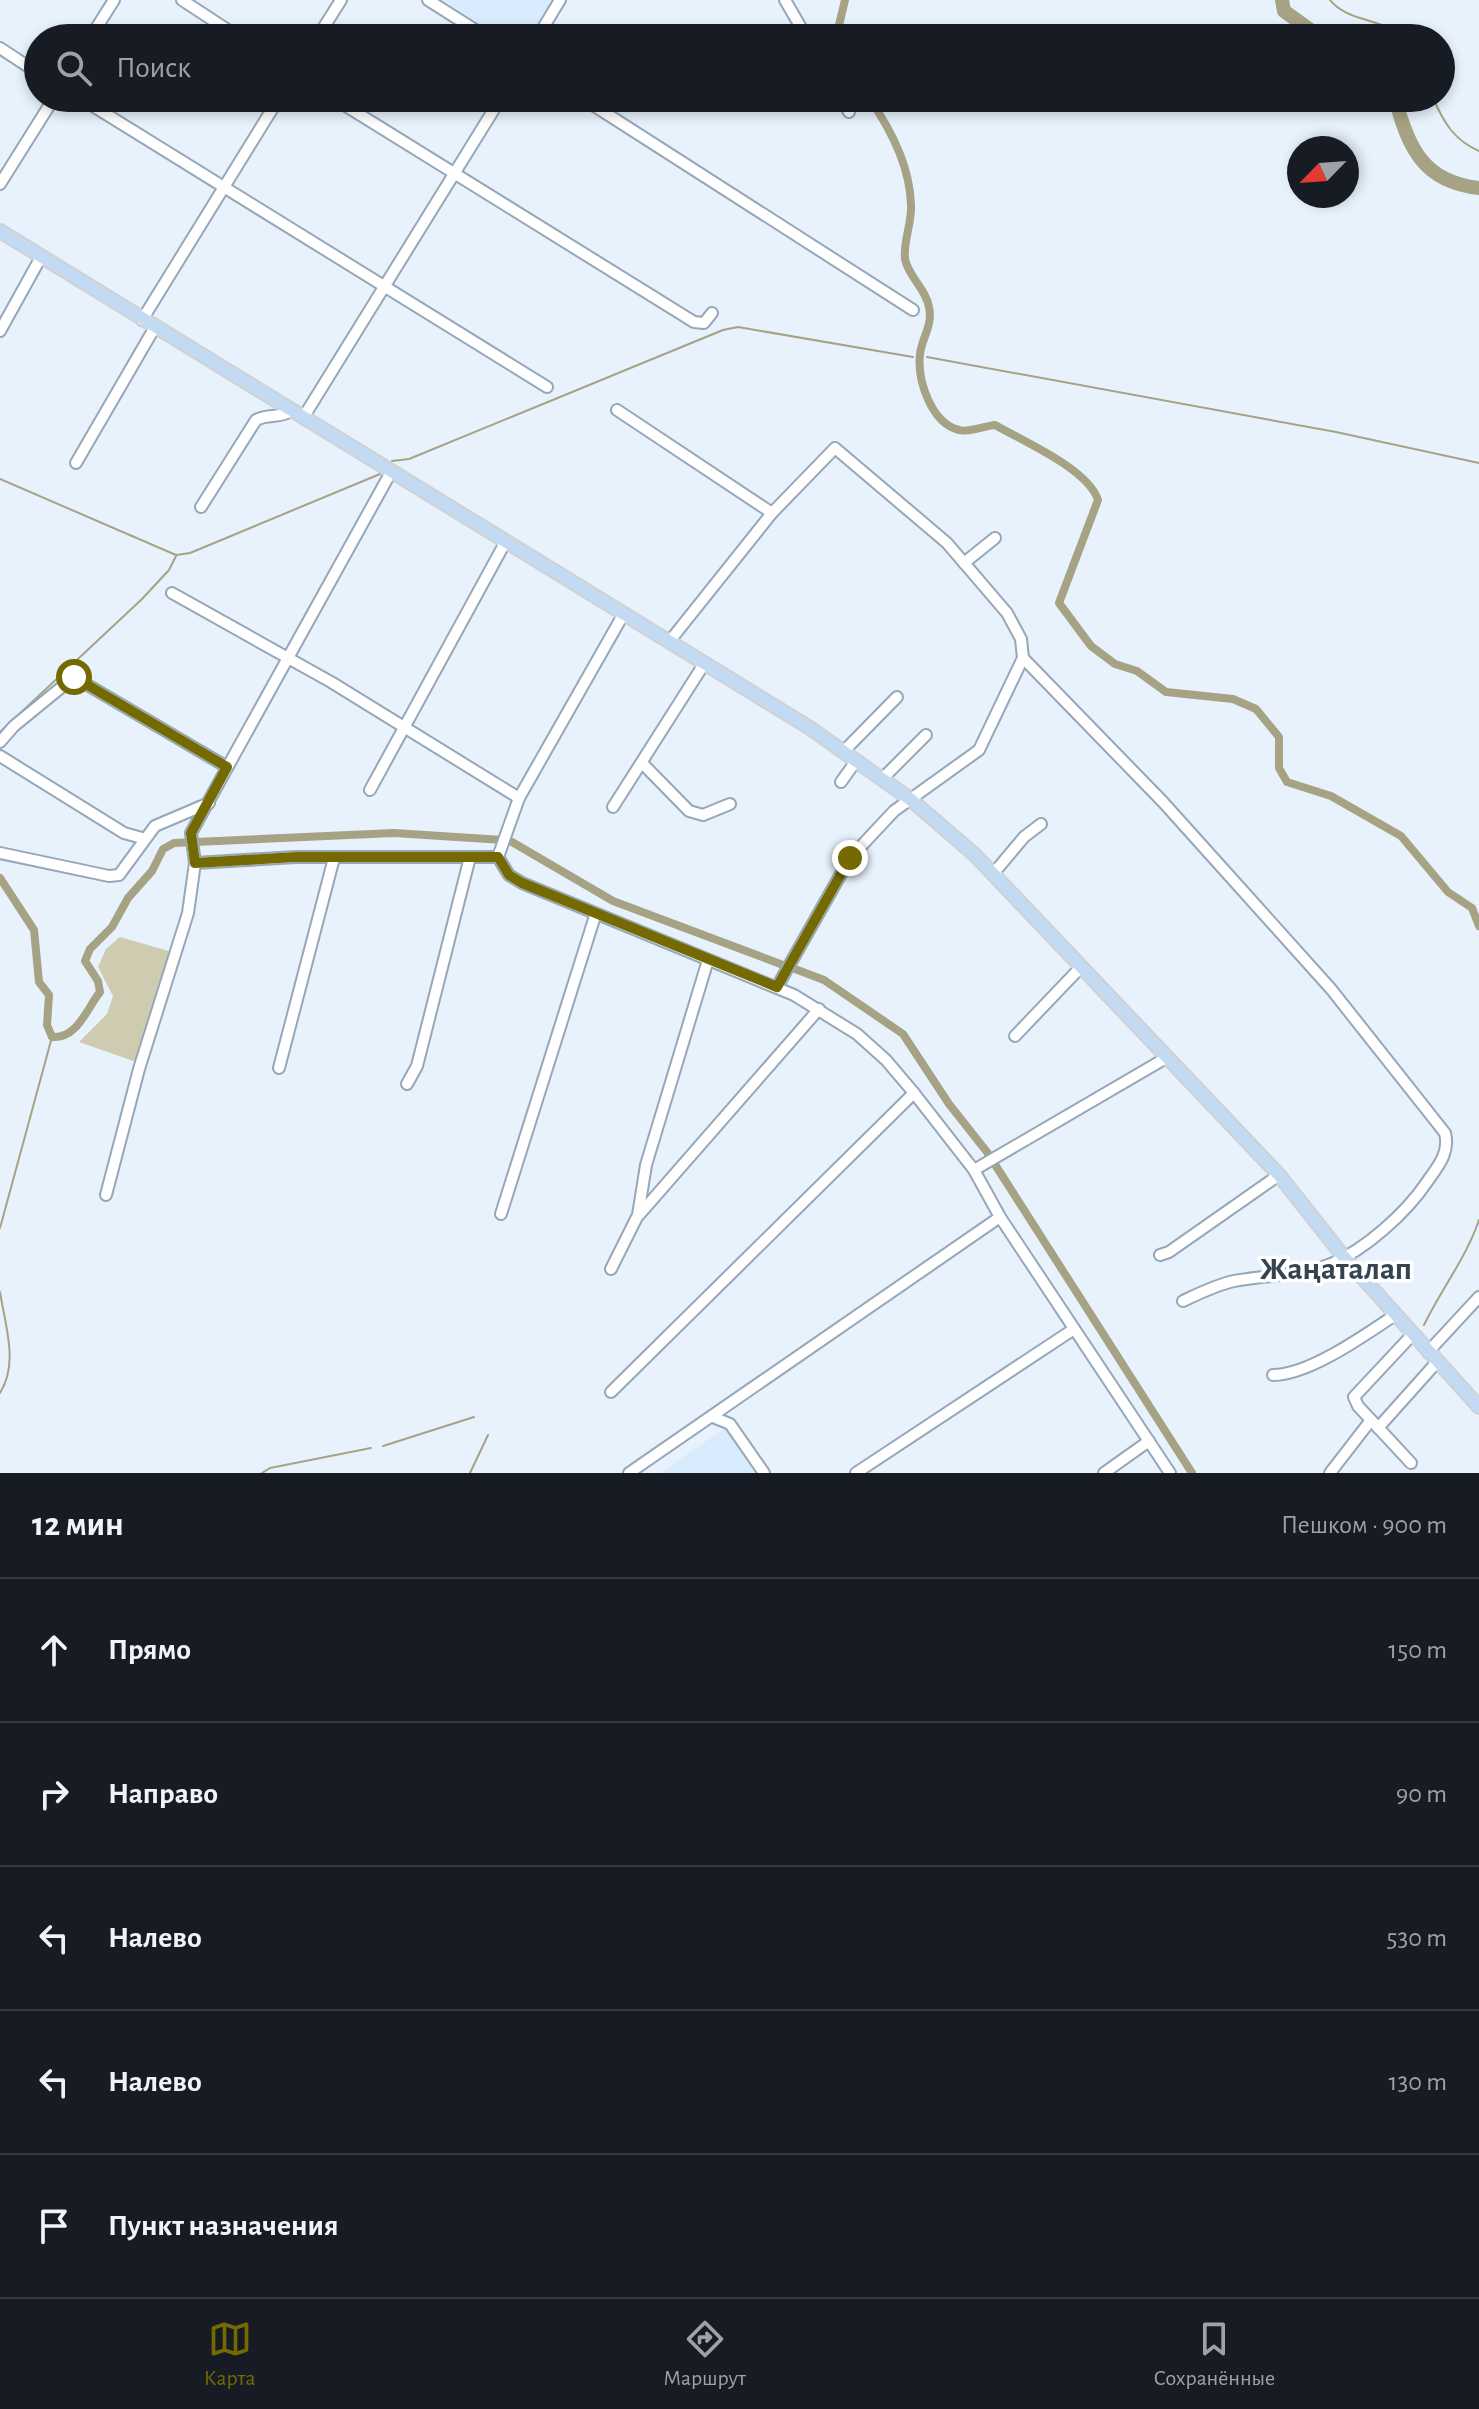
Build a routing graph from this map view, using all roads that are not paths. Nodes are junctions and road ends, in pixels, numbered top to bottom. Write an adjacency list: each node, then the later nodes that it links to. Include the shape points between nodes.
1 (114, 0): 7 (street)
2 (182, 0): 8 (street)
3 (341, 0): 9 (street)
4 (428, 0): 10 (street)
5 (560, 0): 11 (street)
6 (785, 0): 12 (street)
7 (99, 24)
8 (219, 24)
9 (326, 24)
10 (466, 24)
11 (545, 24)
12 (799, 24)
13 (0, 48): 14 (street)
14 (24, 64)
15 (45, 112): 22 (street)
16 (102, 112): 23 (street)
17 (270, 112): 23 (street)
18 (355, 112): 21 (street)
19 (493, 112): 21 (street)
20 (604, 112): 27 (street)
21 (455, 174): 26 (street); 28 (street, via 694,322 704,323)
22 (0, 184)
23 (223, 187): 26 (street); 29 (street)
24 (0, 231): 25 (main road)
25 (41, 257): 29 (main road); 31 (street)
26 (385, 287): 32 (street); 35 (street)
27 (913, 310)
28 (712, 313)
29 (142, 320): 30 (main road)
30 (155, 327): 34 (main road); 36 (street)
31 (0, 331)
32 (547, 387)
33 (617, 410): 39 (street)
34 (291, 411): 35 (main road); 38 (street, via 256,420)
35 (303, 418): 37 (main road)
36 (76, 463)
37 (391, 472): 41 (main road); 46 (street)
38 (201, 507)
39 (772, 513): 42 (street, via 829,450 837,448); 45 (street)
40 (995, 538): 42 (street)
41 (506, 541): 44 (main road); 50 (street)
42 (964, 563): 47 (street, via 1007,613 1021,639)
43 (172, 593): 46 (street)
44 (623, 615): 45 (main road); 61 (street)
45 (669, 642): 48 (main road)
46 (288, 657): 50 (street); 57 (street)
47 (1023, 658): 62 (street, via 979,750); 91 (street, via 1322,978 1441,1124 1445,1152 1412,1204)
48 (704, 664): 53 (main road); 56 (street)
49 (897, 697): 53 (street)
50 (404, 728): 60 (street); 61 (street)
51 (926, 735): 58 (street)
52 (0, 742): 57 (street, via 74,677)
53 (843, 752): 55 (main road)
54 (0, 756): 67 (street, via 124,833)
55 (856, 761): 58 (main road); 59 (street)
56 (643, 764): 64 (street, via 689,811 703,815); 65 (street)
57 (227, 767): 63 (street)
58 (882, 779): 62 (main road)
59 (841, 782)
60 (370, 790)
61 (519, 798): 70 (street)
62 (910, 799): 73 (main road); 77 (street, via 840,871)
63 (209, 803): 67 (street, via 165,820); 72 (street, via 190,842)
64 (730, 804)
65 (613, 807)
66 (1041, 824): 73 (street)
67 (142, 838): 68 (street, via 128,867 114,876)
68 (0, 853)
69 (470, 857): 70 (street); 71 (street); 82 (street, via 417,1066)
70 (498, 857): 74 (street, via 511,877)
71 (334, 858): 72 (street); 81 (street)
72 (195, 863): 86 (street, via 188,913)
73 (993, 874): 76 (main road)
74 (595, 916): 75 (street); 87 (street)
75 (708, 960): 77 (street); 88 (street, via 646,1165)
76 (1080, 968): 79 (street); 80 (main road)
77 (777, 987): 78 (street)
78 (819, 1009): 83 (street, via 871,1046); 88 (street)
79 (1015, 1036)
80 (1166, 1058): 84 (street); 85 (main road)
81 (279, 1068)
82 (407, 1084)
83 (914, 1093): 84 (street); 101 (street)
84 (974, 1170): 89 (street)
85 (1279, 1175): 90 (street); 91 (main road)
86 (106, 1195)
87 (501, 1214)
88 (638, 1215): 92 (street)
89 (1000, 1217): 96 (street); 103 (street)
90 (1160, 1255)
91 (1343, 1256): 94 (street, via 1319,1267 1226,1283); 95 (main road)
92 (611, 1269)
93 (1479, 1297): 98 (street)
94 (1183, 1301)
95 (1395, 1315): 97 (main road); 100 (street, via 1318,1360)
96 (1074, 1329): 105 (street); 111 (street)
97 (1412, 1335): 98 (main road); 104 (street, via 1355,1394)
98 (1428, 1352): 99 (main road)
99 (1437, 1362): 102 (main road); 104 (street)
100 (1273, 1375)
101 (611, 1392)
102 (1479, 1407)
103 (713, 1417): 106 (street); 110 (street, via 730,1424)
104 (1374, 1424): 108 (street); 114 (street)
105 (1149, 1441): 112 (street); 113 (street)
106 (668, 1447): 107 (street); 109 (street)
107 (676, 1458)
108 (1411, 1463)
109 (629, 1473)
110 (764, 1473)
111 (856, 1473)
112 (1104, 1473)
113 (1170, 1473)
114 (1330, 1473)

